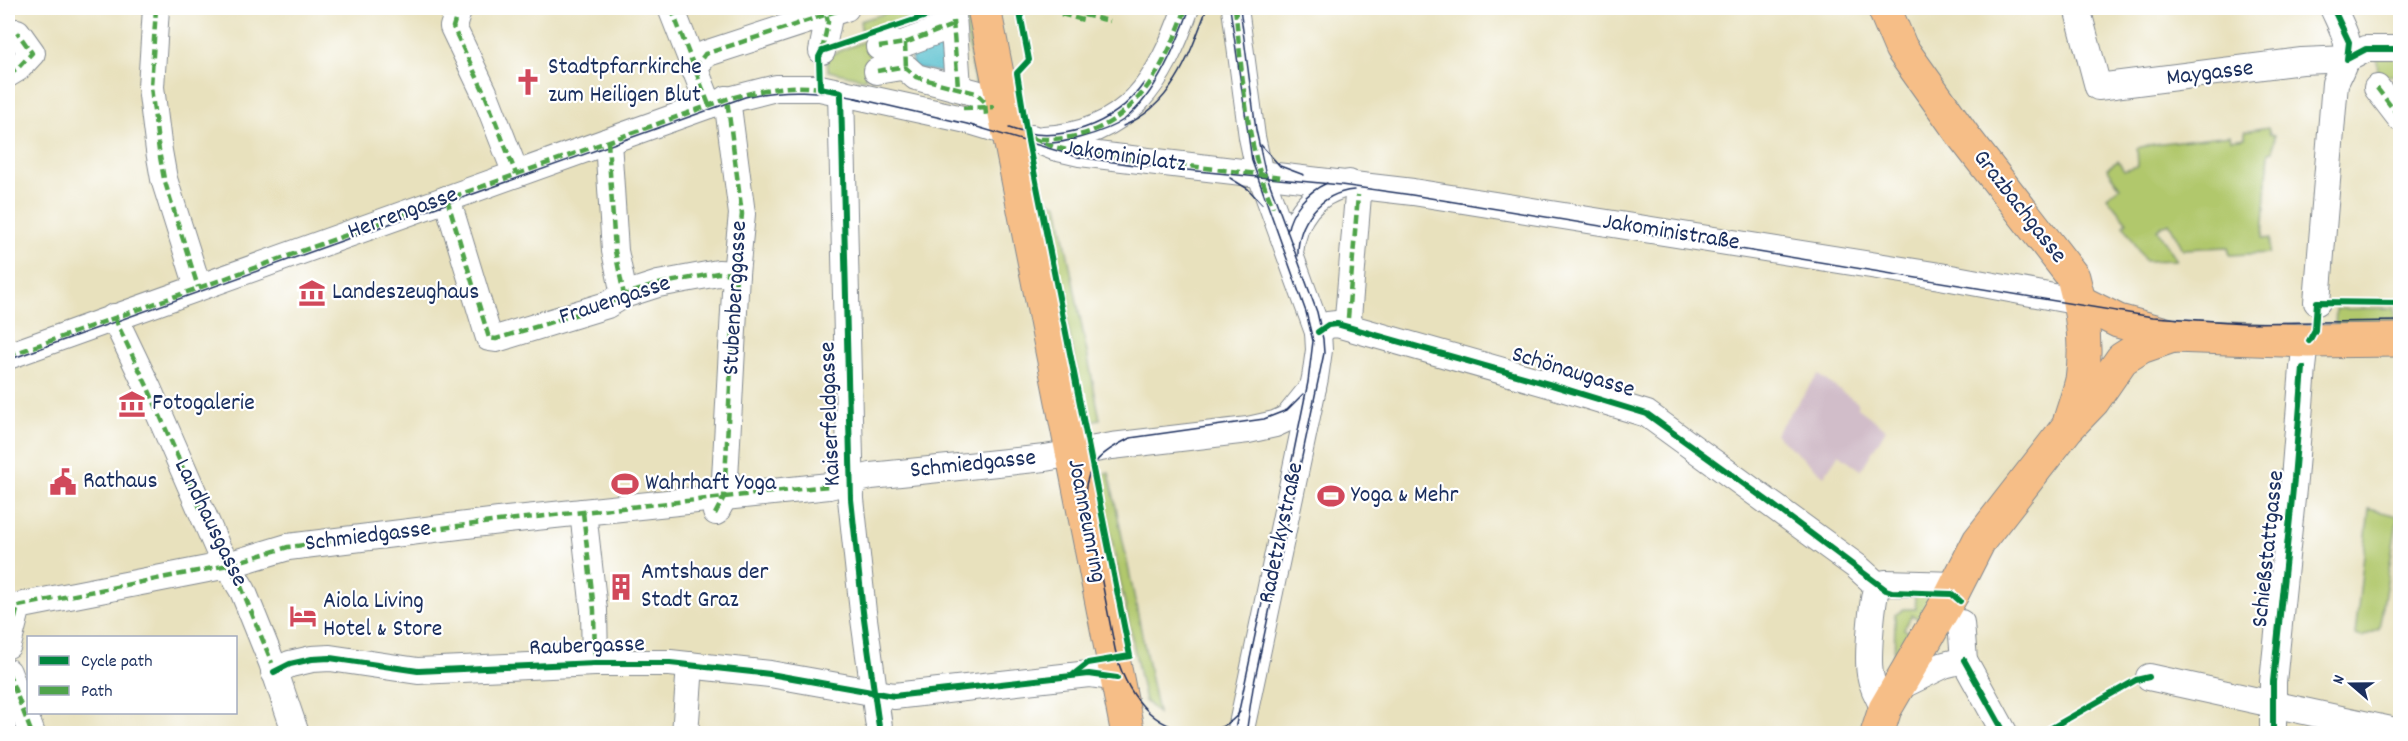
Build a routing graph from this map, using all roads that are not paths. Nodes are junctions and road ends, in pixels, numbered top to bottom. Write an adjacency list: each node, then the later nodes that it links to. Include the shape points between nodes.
1 (156, 8): 29 (street, via 151,87 159,151)
2 (459, 8): 23 (street, via 453,27 506,141)
3 (671, 8): 15 (street, Stubenberggasse)
4 (984, 8): 20 (main road, Joanneumring)
5 (1185, 8): 24 (street, Jakominiplatz, via 1163,59 1129,110 1116,120 1083,133 1032,138 1080,153)
6 (1235, 8): 24 (street, via 1252,136)
7 (1884, 8): 31 (main road, Grazbachgasse, via 1901,48 2073,277)
8 (2077, 8): 14 (street, Maygasse, via 2098,87 2302,61)
9 (2333, 8): 14 (street, via 2349,42)
10 (833, 10): 13 (street); 15 (street, via 705,54)
11 (17, 32): 16 (street, via 35,51)
12 (2400, 49): 14 (street, Maygasse, via 2366,49)
13 (822, 51)
14 (2347, 59): 32 (street, via 2335,83)
15 (694, 69): 19 (street, Stubenberggasse)
16 (8, 74)
17 (2377, 88): 21 (street)
18 (841, 92): 19 (street, Herrengasse, via 802,86 776,88); 20 (street, Herrengasse, via 980,123); 43 (street, Kaiserfeldgasse)
19 (718, 102): 22 (street, Herrengasse); 28 (street, Stubenberggasse, via 742,214)
20 (983, 109): 20 (street, via 953,20 885,56 916,77); 42 (main road, Joanneumring)
21 (2400, 118)
22 (608, 141): 23 (street, Herrengasse); 30 (street, via 615,251)
23 (516, 174): 26 (street, Herrengasse)
24 (1271, 175): 25 (street, Jakoministraße); 27 (street, via 1273,207)
25 (1361, 188): 27 (street, via 1327,190 1302,214); 31 (street, Jakoministraße, via 1921,273); 34 (street)
26 (447, 199): 29 (street, Herrengasse); 30 (street, Frauengasse, via 489,338 607,305)
27 (1290, 253): 35 (street)
28 (736, 274): 30 (street, Frauengasse, via 717,273 658,284); 44 (street, Stubenberggasse)
29 (198, 287): 33 (street, Herrengasse)
30 (624, 295)
31 (2080, 302): 36 (main road, via 2118,321); 41 (main road, Grazbachgasse, via 2082,380)
32 (2317, 302)
33 (114, 317): 39 (street, Herrengasse); 46 (street, Landhausgasse, via 218,549)
34 (1348, 318)
35 (1318, 332): 40 (street, Radetzkystraße); 47 (street, Schönaugasse, via 1328,324 1337,324 1647,414 1827,544)
36 (2173, 336): 38 (main road); 41 (main road, Grazbachgasse, via 2141,347 2122,359 2093,401)
37 (2400, 340): 38 (main road)
38 (2309, 341): 59 (street, Schießstattgasse, via 2303,368)
39 (8, 356)
40 (1313, 387): 42 (street, Schmiedgasse, via 1288,418 1275,424); 67 (street, Radetzkystraße)
41 (2067, 428): 48 (main road, Grazbachgasse, via 1980,541)
42 (1073, 454): 43 (street, Schmiedgasse, via 871,476); 57 (main road, Joanneumring)
43 (840, 484): 44 (street, Schmiedgasse); 58 (street, Kaiserfeldgasse, via 858,573)
44 (720, 506): 45 (street, Schmiedgasse)
45 (583, 512): 46 (street, Schmiedgasse, via 288,547); 52 (street, via 594,610)
46 (240, 562): 50 (street, Schmiedgasse, via 18,606); 54 (street, Landhausgasse, via 243,591)
47 (1877, 585): 48 (street); 60 (street, via 1870,675 1877,697)
48 (1957, 585): 60 (main road, Grazbachgasse)
49 (1961, 623): 51 (street)
50 (8, 645)
51 (1964, 660): 60 (street, via 1944,665); 68 (street)
52 (595, 663): 53 (street, Raubergasse); 54 (street, Raubergasse, via 418,671 330,658)
53 (690, 665): 58 (street, Raubergasse, via 770,674); 64 (street)
54 (273, 667): 63 (street, Landhausgasse)
55 (8, 672): 62 (street)
56 (2149, 677): 59 (street)
57 (1117, 678): 58 (street, Raubergasse, via 1089,674 894,696); 66 (main road, Joanneumring)
58 (874, 694): 65 (street, Kaiserfeldgasse)
59 (2273, 704): 61 (street); 69 (street, Schießstattgasse)
60 (1887, 710)
61 (2400, 732)
62 (32, 734)
63 (296, 734)
64 (685, 734)
65 (880, 734)
66 (1128, 734)
67 (1240, 734)
68 (2005, 734)
69 (2273, 734)

